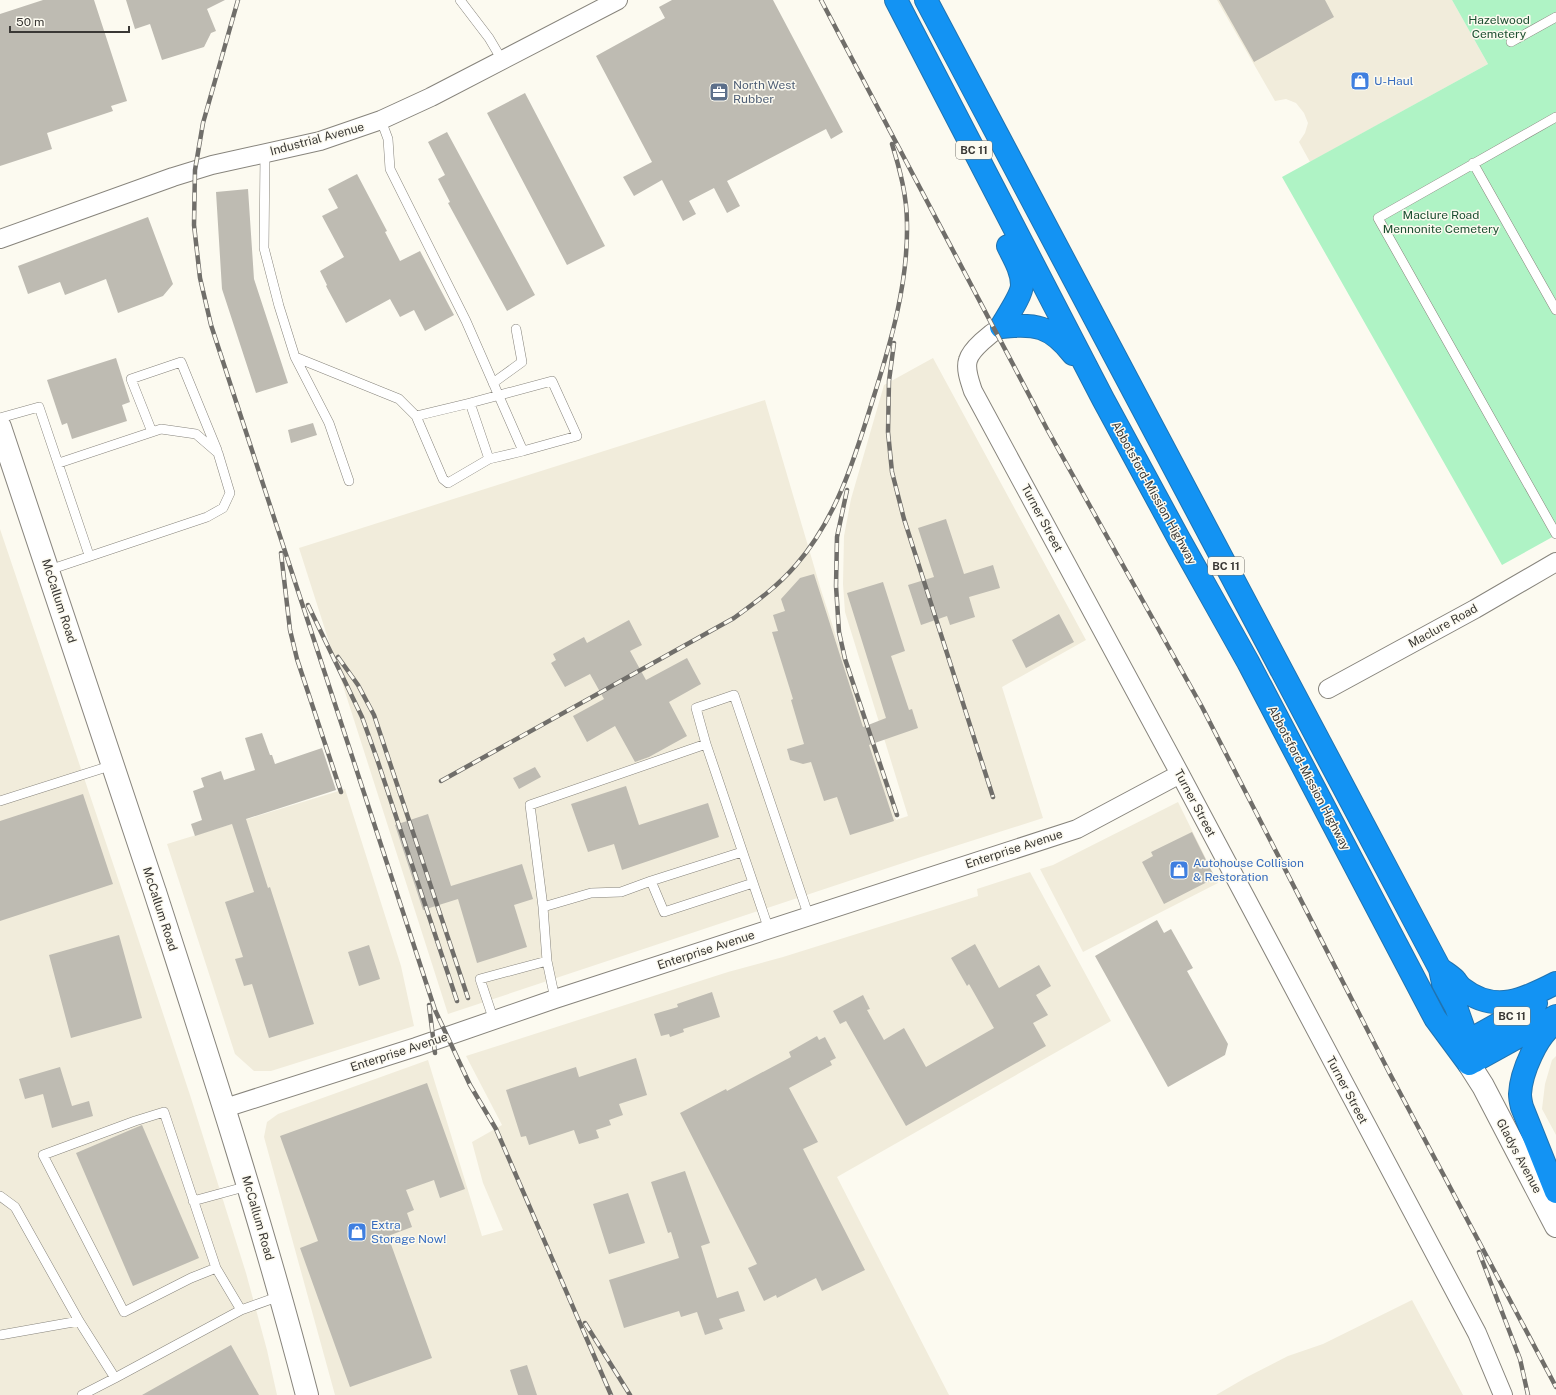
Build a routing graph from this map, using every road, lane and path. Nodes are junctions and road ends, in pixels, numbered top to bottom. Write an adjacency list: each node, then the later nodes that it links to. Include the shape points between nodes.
1 (460, 0): 8 (lane)
2 (618, 0): 8 (street, Industrial Avenue)
3 (893, 0): 15 (highway, via 896,24 913,63 1020,273 1022,287)
4 (896, 0): 20 (highway, Abbotsford-Mission Highway / BC 11)
5 (926, 0): 47 (highway, BC 11)
6 (1556, 17): 7 (lane)
7 (1511, 42)
8 (502, 60): 10 (street, Industrial Avenue)
9 (1556, 117): 12 (lane)
10 (381, 120): 11 (street, Industrial Avenue, via 320,140); 18 (lane, via 388,139 390,169 466,321)
11 (265, 153): 13 (street, Industrial Avenue, via 173,177); 17 (lane, via 264,248)
12 (1473, 163): 14 (lane); 31 (lane, via 1378,218)
13 (0, 239)
14 (1556, 310)
15 (1001, 327): 20 (highway, via 1038,327 1057,336 1078,361); 38 (street, Turner Street, via 977,346 968,360 968,374 973,391)
16 (516, 330): 18 (lane, via 522,362)
17 (295, 357): 22 (lane, via 399,399); 30 (lane, via 329,423)
18 (493, 383): 19 (lane)
19 (499, 396): 21 (lane); 26 (lane); 26 (lane, via 552,380 577,436)
20 (1103, 399): 54 (highway, Abbotsford-Mission Highway / BC 11, via 1248,662 1435,1018)
21 (470, 403): 22 (lane); 28 (lane)
22 (416, 416): 28 (lane, via 443,479 448,483)
23 (0, 418): 29 (lane, via 39,407)
24 (0, 427): 34 (main road, McCallum Road)
25 (152, 432): 27 (lane, via 161,429 196,434); 27 (lane, via 131,379 180,362); 29 (lane)
26 (523, 452): 28 (lane)
27 (218, 453): 32 (lane, via 230,493 223,508 207,517)
28 (489, 459)
29 (59, 463): 32 (lane)
30 (349, 481)
31 (1556, 534)
32 (89, 555): 34 (lane)
33 (1556, 562): 35 (street, Maclure Road)
34 (49, 570): 37 (main road, McCallum Road)
35 (1328, 689)
36 (706, 744): 40 (lane); 43 (lane, via 530,805); 44 (lane, via 696,708 734,695)
37 (113, 765): 39 (lane); 55 (main road, McCallum Road)
38 (1180, 774): 44 (street, Enterprise Avenue, via 1077,829); 69 (street, Turner Street, via 1476,1333)
39 (0, 801)
40 (742, 852): 41 (lane); 42 (lane)
41 (651, 881): 42 (lane, via 664,912); 43 (lane, via 621,892 592,893)
42 (753, 883): 45 (lane)
43 (543, 907): 46 (lane)
44 (808, 917): 45 (street, Enterprise Avenue)
45 (769, 930): 50 (street, Enterprise Avenue)
46 (547, 961): 50 (lane); 52 (lane, via 480,979)
47 (1440, 969): 48 (highway, via 1454,979 1462,989 1486,1001 1503,1003 1529,997); 54 (highway, BC 11, via 1443,983 1456,1007)
48 (1556, 983)
49 (1556, 991): 54 (highway, BC 11)
50 (555, 1000): 52 (street, Enterprise Avenue)
51 (1556, 1016): 54 (highway, BC 11)
52 (494, 1021): 55 (street, Enterprise Avenue)
53 (1556, 1023): 57 (highway, via 1541,1038 1527,1065 1520,1095 1522,1107)
54 (1467, 1053): 60 (main road, Gladys Avenue)
55 (225, 1108): 56 (main road, McCallum Road)
56 (248, 1186): 59 (lane); 62 (main road, McCallum Road)
57 (1556, 1192)
58 (0, 1196): 64 (lane, via 15,1207)
59 (194, 1200): 61 (lane); 61 (lane, via 164,1112 43,1155 124,1312)
60 (1556, 1226)
61 (216, 1268): 63 (lane)
62 (280, 1296): 63 (lane); 68 (main road, McCallum Road)
63 (241, 1310): 66 (lane)
64 (79, 1321): 65 (lane); 66 (lane)
65 (0, 1335)
66 (115, 1378): 67 (lane)
67 (82, 1395)
68 (307, 1395)
69 (1503, 1395)

